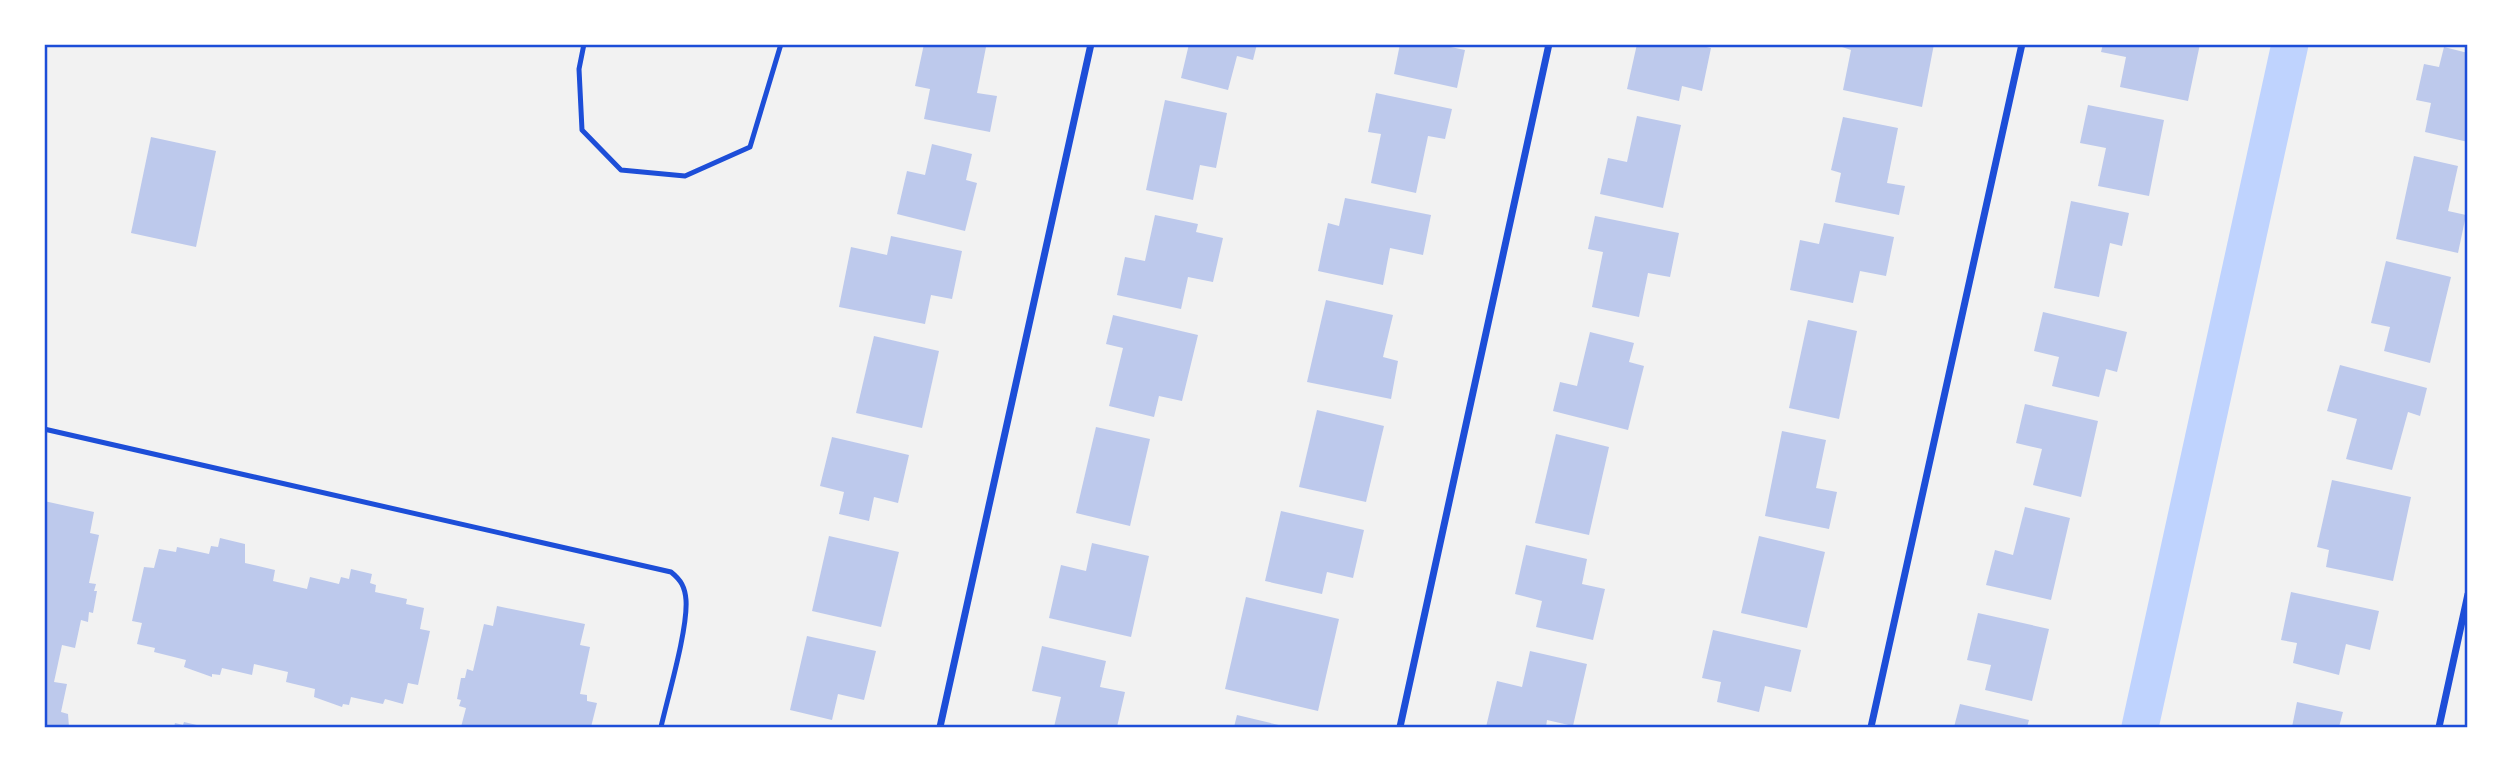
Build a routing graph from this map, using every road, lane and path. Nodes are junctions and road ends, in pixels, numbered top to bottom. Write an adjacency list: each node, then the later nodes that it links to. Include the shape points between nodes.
1 (584, 44): 2 (lane, via 579,69 582,130 621,170 685,176 750,147)
2 (781, 44)
3 (1091, 44): 9 (street)
4 (1549, 44): 10 (street)
5 (2022, 44): 11 (street)
6 (44, 429): 8 (lane, via 671,572 684,590 685,611)
7 (2468, 594): 12 (street)
8 (661, 727)
9 (940, 727)
10 (1400, 727)
11 (1871, 727)
12 (2439, 727)

